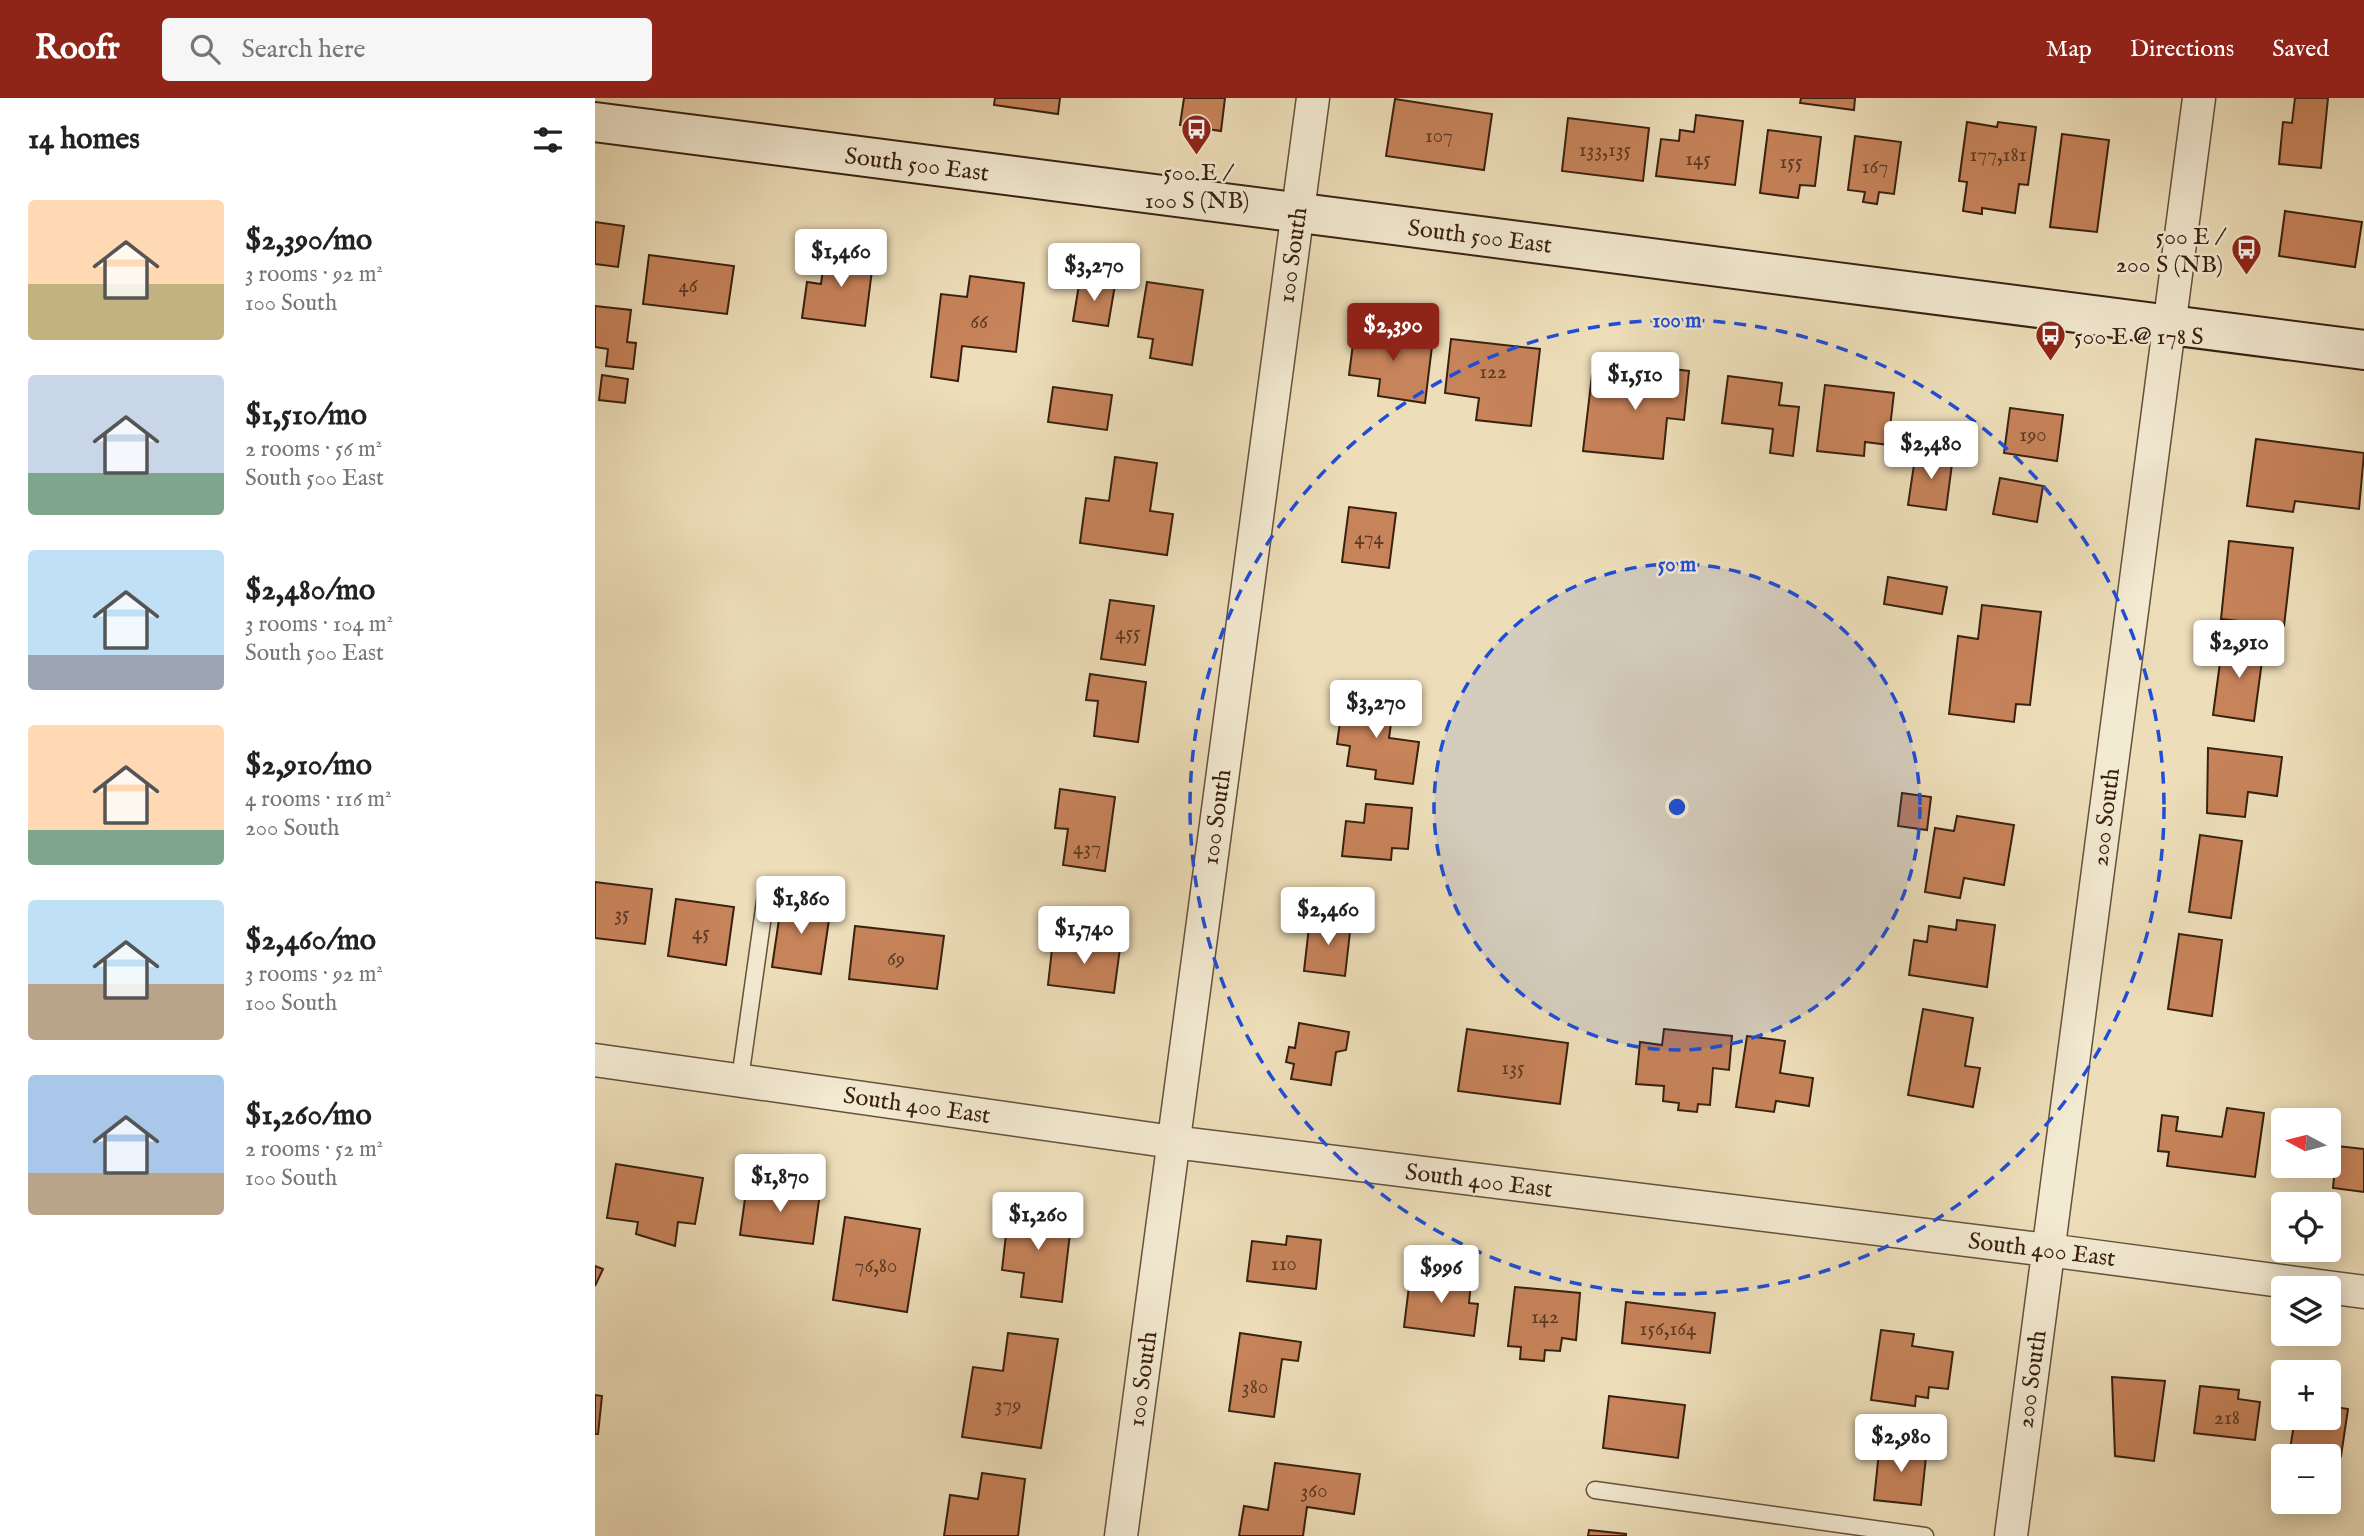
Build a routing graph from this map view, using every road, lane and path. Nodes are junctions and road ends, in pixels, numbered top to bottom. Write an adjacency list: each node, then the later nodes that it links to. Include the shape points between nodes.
1 (1313, 98): 4 (street, 100 South)
2 (2199, 98): 5 (street, 200 South)
3 (595, 122): 4 (street, South 500 East)
4 (1297, 212): 5 (street, South 500 East); 10 (street, 100 South)
5 (2170, 324): 6 (street, South 500 East); 11 (street, 200 South)
6 (2364, 350)
7 (767, 887): 9 (lane)
8 (595, 1060): 9 (street, South 400 East)
9 (740, 1079): 10 (street, South 400 East)
10 (1173, 1142): 11 (street, South 400 East); 14 (street, 100 South)
11 (2048, 1250): 12 (street, South 400 East); 16 (street, 200 South)
12 (2364, 1292)
13 (1595, 1490): 15 (lane)
14 (1121, 1536)
15 (1925, 1536)
16 (2011, 1536)

